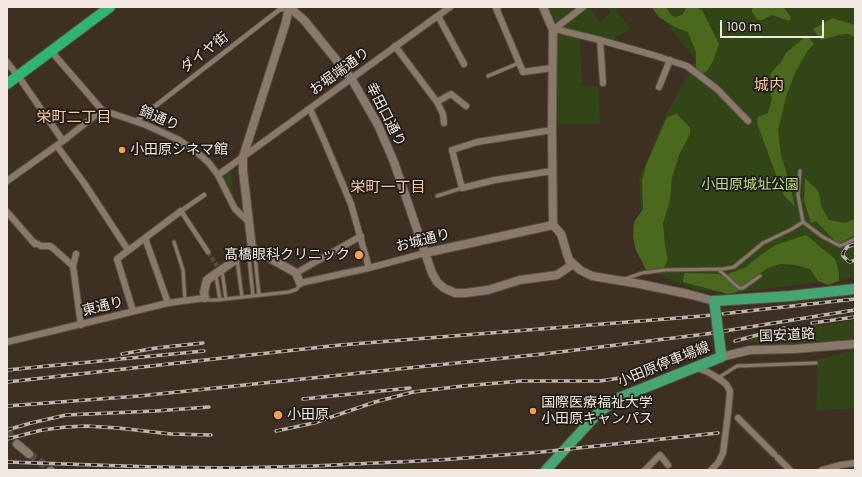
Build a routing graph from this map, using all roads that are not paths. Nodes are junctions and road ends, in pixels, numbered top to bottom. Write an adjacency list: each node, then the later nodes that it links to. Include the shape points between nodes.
1 (110, 7): 11 (highway)
2 (289, 7): 19 (street, 幸田口通り, via 304,20); 27 (street, ダイヤ街, via 279,10); 33 (street)
3 (450, 7): 7 (street, お堀端通り)
4 (496, 7): 14 (street)
5 (543, 7): 8 (street)
6 (583, 7): 8 (street)
7 (438, 16): 10 (street, お堀端通り); 15 (street)
8 (553, 30): 9 (street); 16 (street)
9 (600, 40): 12 (street); 20 (street)
10 (395, 46): 19 (street, お堀端通り); 23 (street)
11 (51, 51): 17 (highway); 26 (street)
12 (670, 60): 22 (street); 28 (street, via 687,66 717,89)
13 (7, 62): 17 (street)
14 (519, 63): 16 (street, via 523,72); 18 (lane)
15 (464, 64)
16 (552, 68): 30 (street)
17 (18, 76): 21 (highway); 31 (street)
18 (488, 76)
19 (351, 78): 25 (street, お堀端通り); 55 (street, 幸田口通り, via 378,125 394,162)
20 (603, 83)
21 (7, 84)
22 (659, 87)
23 (437, 102): 24 (street, via 451,94); 29 (street)
24 (466, 106)
25 (310, 109): 33 (street, お堀端通り); 46 (street, via 351,204)
26 (102, 110): 27 (street, 錦通り); 31 (street)
27 (136, 121): 36 (street, 錦通り, via 180,140 209,163)
28 (748, 121)
29 (444, 123)
30 (552, 130): 34 (street); 38 (street, via 477,142 452,150)
31 (63, 141): 32 (street)
32 (57, 146): 37 (street); 53 (street)
33 (244, 157): 36 (street, お堀端通り); 43 (street)
34 (552, 171): 38 (street); 45 (street)
35 (800, 171): 44 (lane, via 798,195)
36 (218, 175): 43 (street, 錦通り, via 235,209)
37 (7, 181)
38 (462, 188): 40 (lane)
39 (204, 195): 41 (street)
40 (437, 196)
41 (181, 211): 47 (street); 54 (street)
42 (7, 212): 49 (street)
43 (248, 221): 52 (street)
44 (803, 222): 48 (lane, via 840,246); 61 (lane, via 763,243 734,266)
45 (553, 225): 55 (street, お城通り); 58 (street, via 561,234 569,260)
46 (360, 236): 60 (street); 63 (street)
47 (145, 238): 53 (street); 75 (street)
48 (855, 239)
49 (32, 241): 51 (street); 59 (street, via 41,246 50,246)
50 (174, 242): 74 (lane, via 183,270)
51 (38, 248)
52 (252, 248): 57 (street); 63 (street); 68 (lane); 69 (lane, via 249,258)
53 (128, 250): 77 (street, via 117,259)
54 (208, 252)
55 (425, 253): 58 (street, 幸田口通り, via 437,282 455,293 488,290 520,280 557,275); 60 (street, お城通り)
56 (76, 254): 59 (street)
57 (237, 259): 62 (street); 70 (lane)
58 (574, 264): 65 (street, via 592,276)
59 (73, 266): 78 (street)
60 (369, 268): 66 (street, お城通り)
61 (718, 268): 64 (lane, via 739,288); 65 (lane, via 642,273)
62 (219, 271): 71 (street, via 207,280); 72 (lane); 73 (lane)
63 (296, 273): 66 (street)
64 (760, 276)
65 (622, 281): 76 (street, via 688,294)
66 (300, 283): 68 (lane, via 293,291)
67 (855, 289): 76 (main road)
68 (259, 295): 69 (lane)
69 (253, 296): 70 (lane)
70 (242, 297): 72 (lane)
71 (205, 298): 73 (lane); 74 (street, 東通り)
72 (226, 299): 73 (lane)
73 (220, 300)
74 (185, 301): 75 (street, 東通り)
75 (168, 303): 77 (street, 東通り)
76 (714, 304): 81 (main road, 小田原停車場線, bridge)
77 (133, 311): 78 (street, 東通り)
78 (81, 325): 79 (street, 東通り)
79 (7, 342)
80 (855, 344): 81 (street, 国安道路, via 750,350)
81 (721, 355): 83 (main road, 小田原停車場線)
82 (816, 363): 84 (lane, via 738,366)
83 (695, 367): 84 (street); 90 (main road, 小田原停車場線, via 619,398 599,412)
84 (718, 378): 85 (street, via 729,388)
85 (729, 408): 92 (street, via 723,453); 93 (street)
86 (17, 444): 87 (street)
87 (29, 454)
88 (855, 463): 94 (street)
89 (668, 465): 91 (street, via 660,454)
90 (546, 470)
91 (644, 470)
92 (711, 470)
93 (790, 470)
94 (822, 470)

